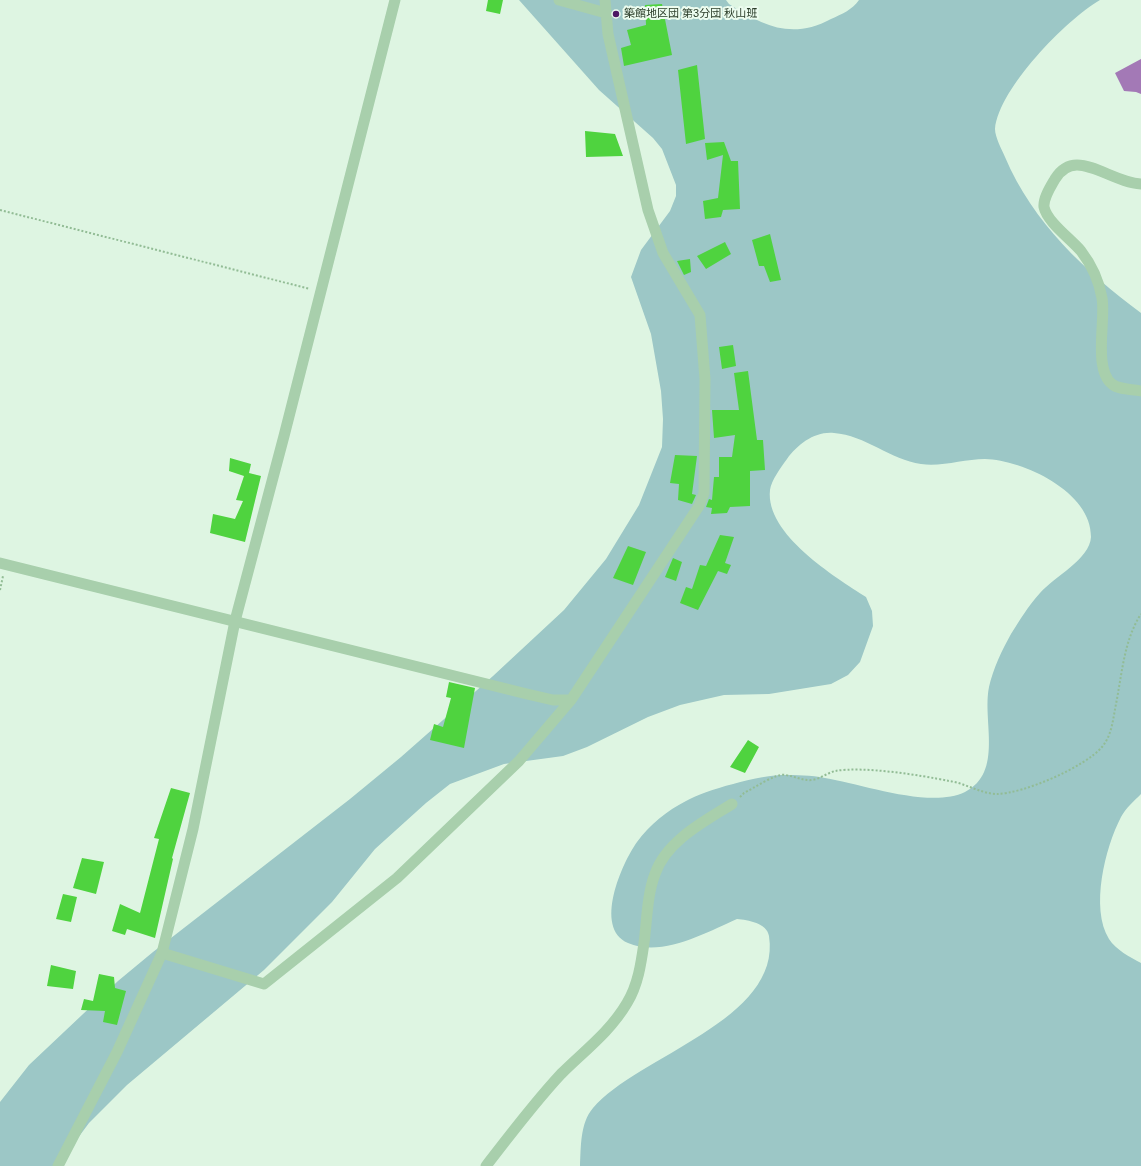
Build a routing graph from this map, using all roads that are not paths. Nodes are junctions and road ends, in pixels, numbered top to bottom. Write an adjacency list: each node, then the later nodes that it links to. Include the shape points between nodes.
1 (395, 0): 8 (street)
2 (559, 0): 4 (street)
3 (605, 0): 4 (street)
4 (606, 13): 9 (street, via 608,34 648,210 663,253 700,315 705,379 704,493 699,506)
5 (1141, 184): 6 (street, via 1072,165 1056,178 1044,205 1048,216 1087,260 1101,289 1101,355 1102,366 1108,380 1118,387)
6 (1141, 391)
7 (3, 564): 8 (street)
8 (235, 621): 9 (street, via 546,699); 11 (street, via 194,829)
9 (571, 700): 11 (street, via 519,761 398,878 264,984)
10 (732, 804): 13 (street, via 681,840 659,863 654,874 639,973 628,1001 599,1040 531,1107)
11 (162, 953): 12 (street, via 117,1052)
12 (58, 1166)
13 (486, 1166)

